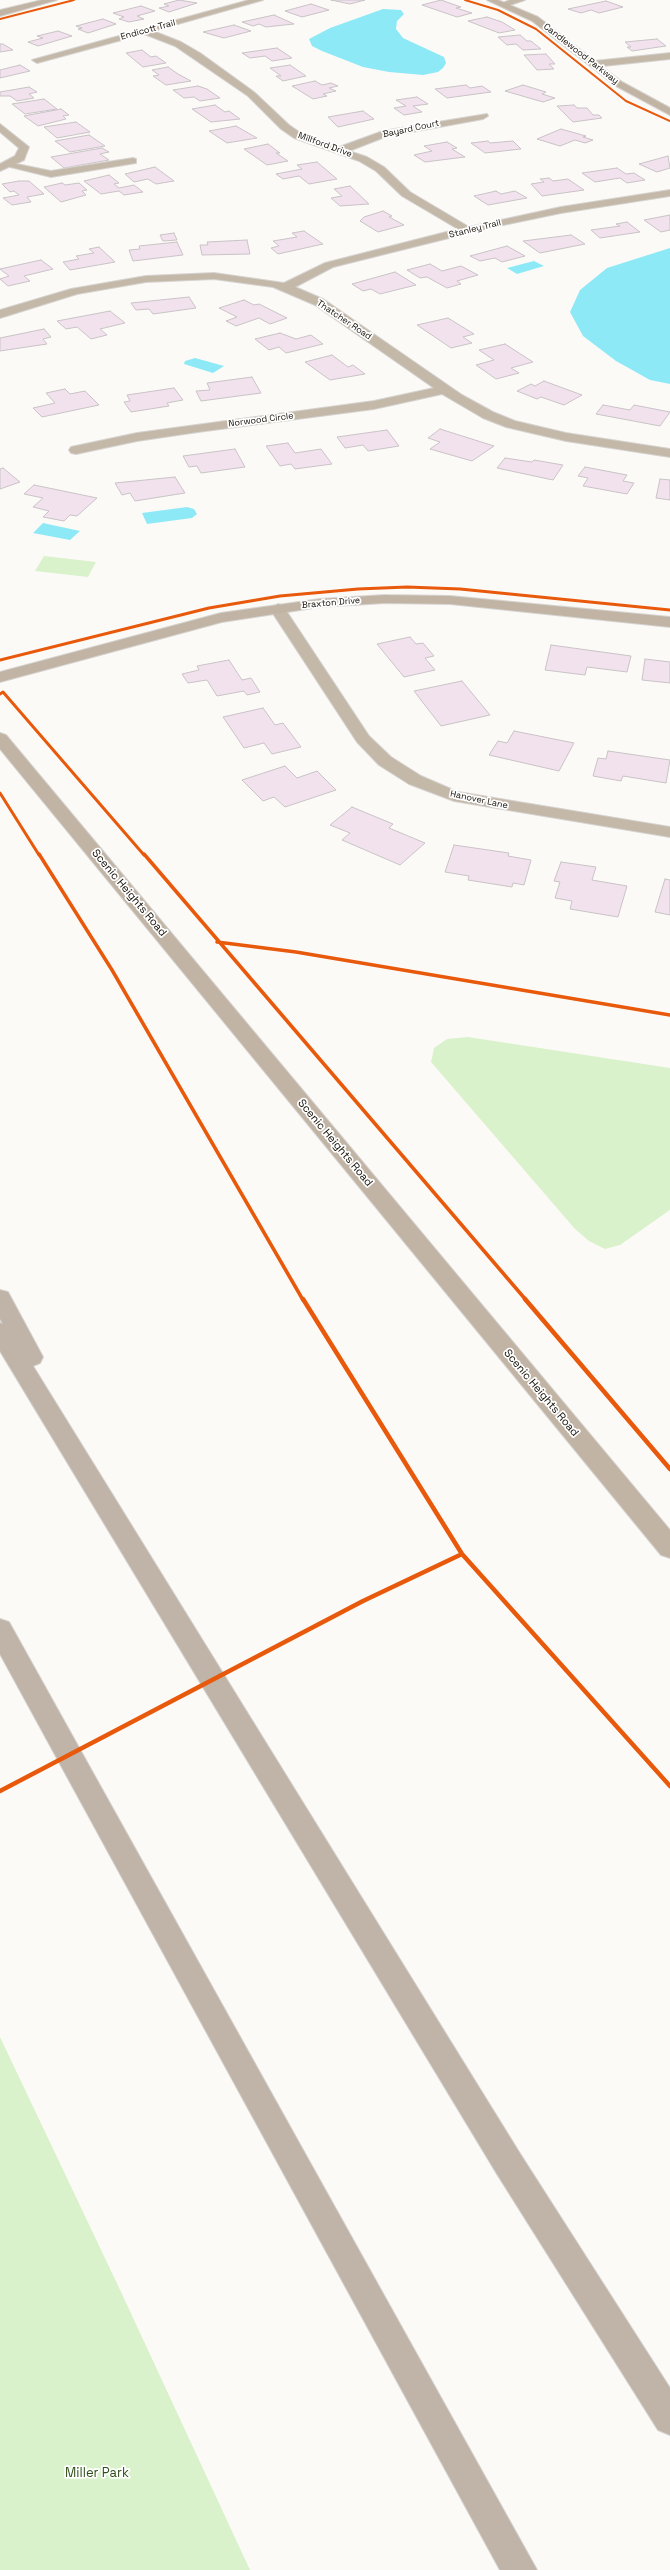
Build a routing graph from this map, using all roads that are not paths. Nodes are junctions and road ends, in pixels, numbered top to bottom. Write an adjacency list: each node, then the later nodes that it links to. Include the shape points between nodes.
1 (28, 0): 7 (street)
2 (53, 0): 8 (street)
3 (259, 0): 9 (street, Endicott Trail)
4 (491, 0): 6 (street, Candlewood Parkway)
5 (521, 0): 6 (street)
6 (504, 4): 12 (street, Candlewood Parkway, via 536,19)
7 (0, 7)
8 (0, 13)
9 (144, 31): 11 (street, Endicott Trail); 16 (street, Millford Drive, via 178,44 197,55 251,94 284,128 298,136)
10 (670, 56): 12 (street)
11 (37, 60)
12 (594, 64): 13 (street, Candlewood Parkway, via 641,98)
13 (670, 112)
14 (483, 116): 16 (street, Bayard Court, via 383,134)
15 (0, 127): 18 (street, via 24,147 20,158)
16 (341, 150): 20 (street, Millford Drive, via 380,169 406,194)
17 (133, 161): 18 (lane, via 68,174)
18 (3, 167)
19 (670, 193): 20 (street, Stanley Trail, via 540,214)
20 (468, 231): 21 (street, Stanley Trail, via 329,266)
21 (286, 287): 22 (street, Thatcher Road, via 245,278 214,276 146,279 75,291); 23 (street, Thatcher Road, via 319,302)
22 (0, 314)
23 (446, 389): 24 (street, Norwood Circle, via 374,405 190,429); 25 (street, Thatcher Road, via 471,406 511,424 566,437)
24 (76, 450)
25 (670, 453)
26 (278, 609): 27 (street, Braxton Drive, via 320,603 385,599 450,600); 28 (street, Braxton Drive, via 186,626); 30 (street, Hanover Lane, via 363,739 385,761 415,780 454,796 476,801)
27 (670, 622)
28 (0, 677)
29 (0, 738): 33 (street, Scenic Heights Road)
30 (670, 832)
31 (0, 1298): 34 (highway)
32 (0, 1332): 34 (highway)
33 (670, 1548)
34 (135, 1550): 36 (highway, via 504,2156)
35 (0, 1631): 37 (highway)
36 (670, 2418)
37 (519, 2570)

